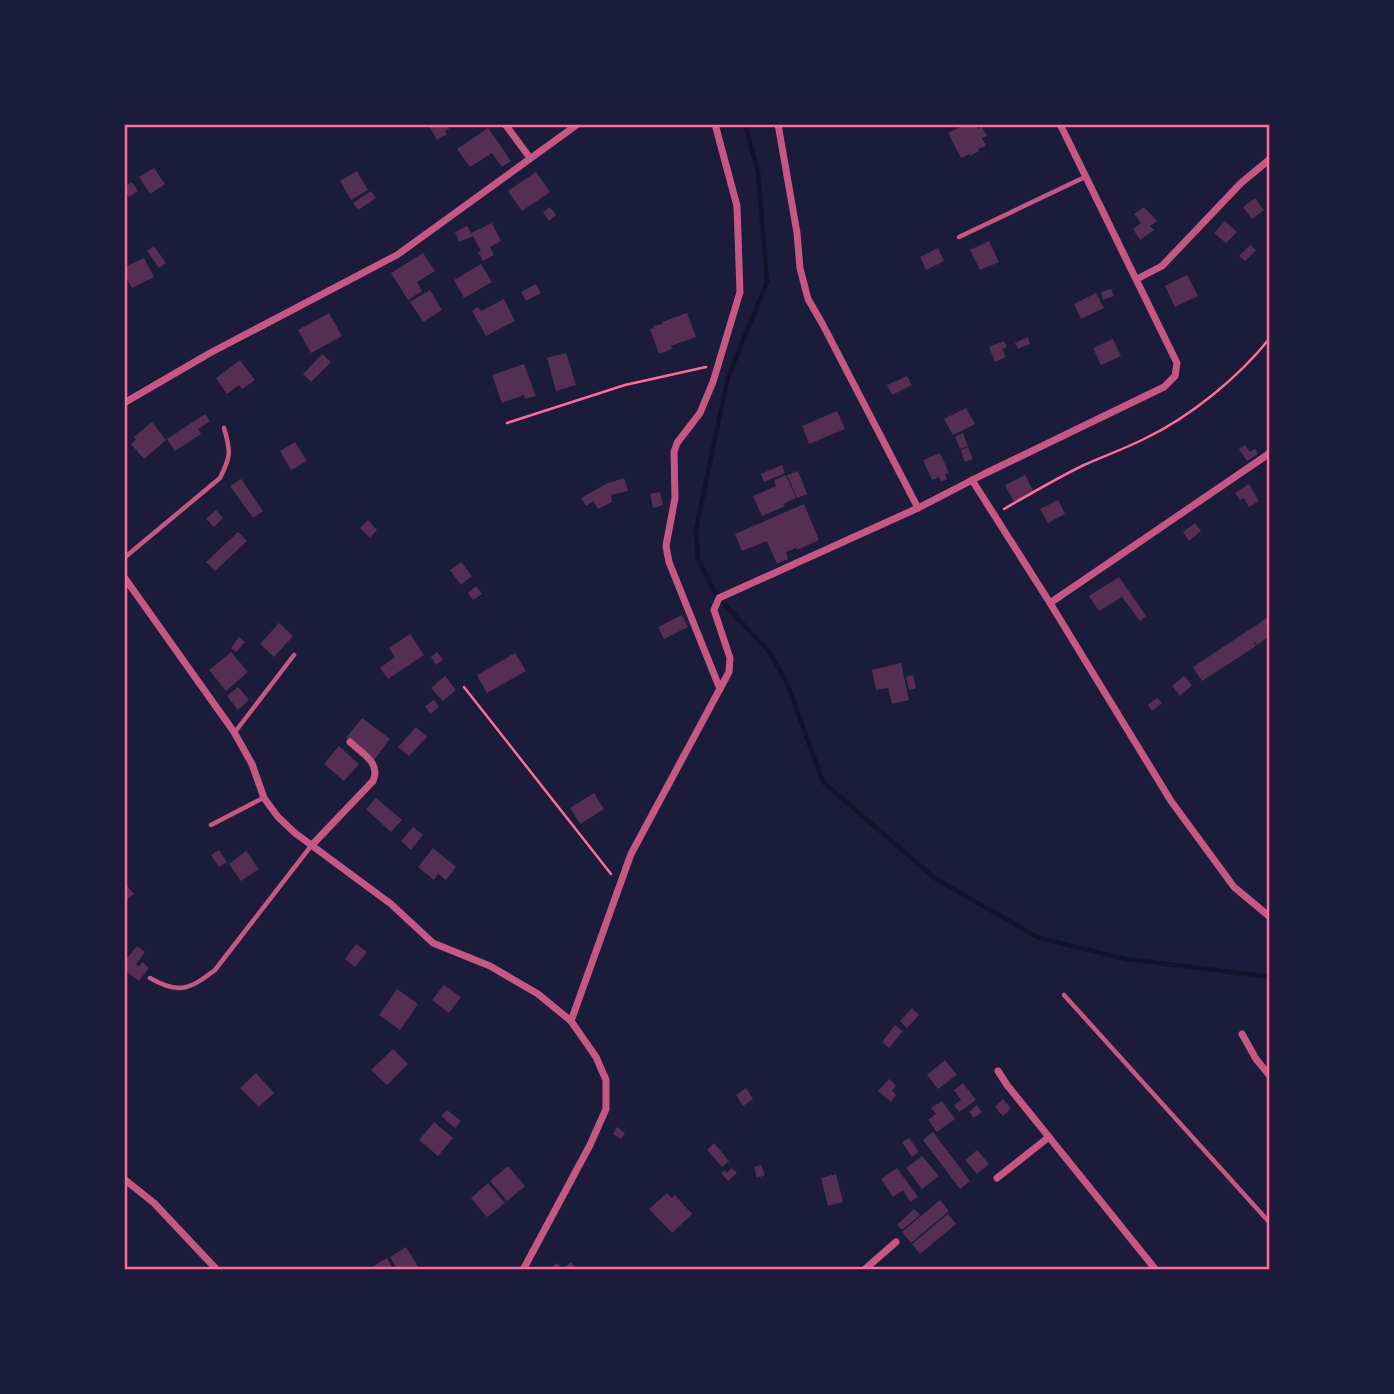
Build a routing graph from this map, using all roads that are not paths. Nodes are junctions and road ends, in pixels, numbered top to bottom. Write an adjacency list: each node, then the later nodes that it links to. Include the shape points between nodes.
1 (505, 124): 6 (street)
2 (578, 124): 6 (street)
3 (715, 124): 20 (street, via 737,206 740,292 699,413 674,452 675,498 666,545 668,562)
4 (778, 124): 15 (street, via 808,299)
5 (1060, 124): 8 (street)
6 (530, 158): 11 (street, via 397,255)
7 (1270, 159): 10 (street, via 1162,266)
8 (1086, 177): 9 (lane); 10 (street)
9 (960, 237)
10 (1137, 279): 14 (street, via 1177,363 1175,376 1164,387)
11 (124, 403)
12 (224, 428): 16 (lane, via 230,450 220,478)
13 (1270, 453): 18 (street)
14 (972, 480): 15 (street); 18 (street)
15 (918, 508): 20 (street, via 719,598 714,610 730,658)
16 (124, 558)
17 (124, 577): 21 (street)
18 (1050, 603): 26 (street, via 1171,801 1234,887)
19 (294, 655): 21 (lane)
20 (720, 689): 29 (street, via 631,854)
21 (234, 732): 23 (street)
22 (350, 742): 25 (street, via 373,764 375,776)
23 (264, 798): 24 (lane); 25 (street, via 278,817)
24 (211, 825)
25 (312, 845): 27 (lane, via 215,970 195,985 179,989); 29 (street, via 391,904 433,943 490,966 538,994)
26 (1270, 918)
27 (150, 978)
28 (1064, 995): 36 (lane)
29 (571, 1021): 39 (street, via 606,1080 606,1109)
30 (1242, 1034): 32 (street)
31 (998, 1071): 33 (street)
32 (1270, 1076)
33 (1049, 1137): 34 (street); 41 (street)
34 (998, 1178)
35 (124, 1179): 38 (street, via 154,1203)
36 (1270, 1223)
37 (896, 1242): 40 (street)
38 (217, 1270)
39 (523, 1270)
40 (864, 1270)
41 (1156, 1270)

